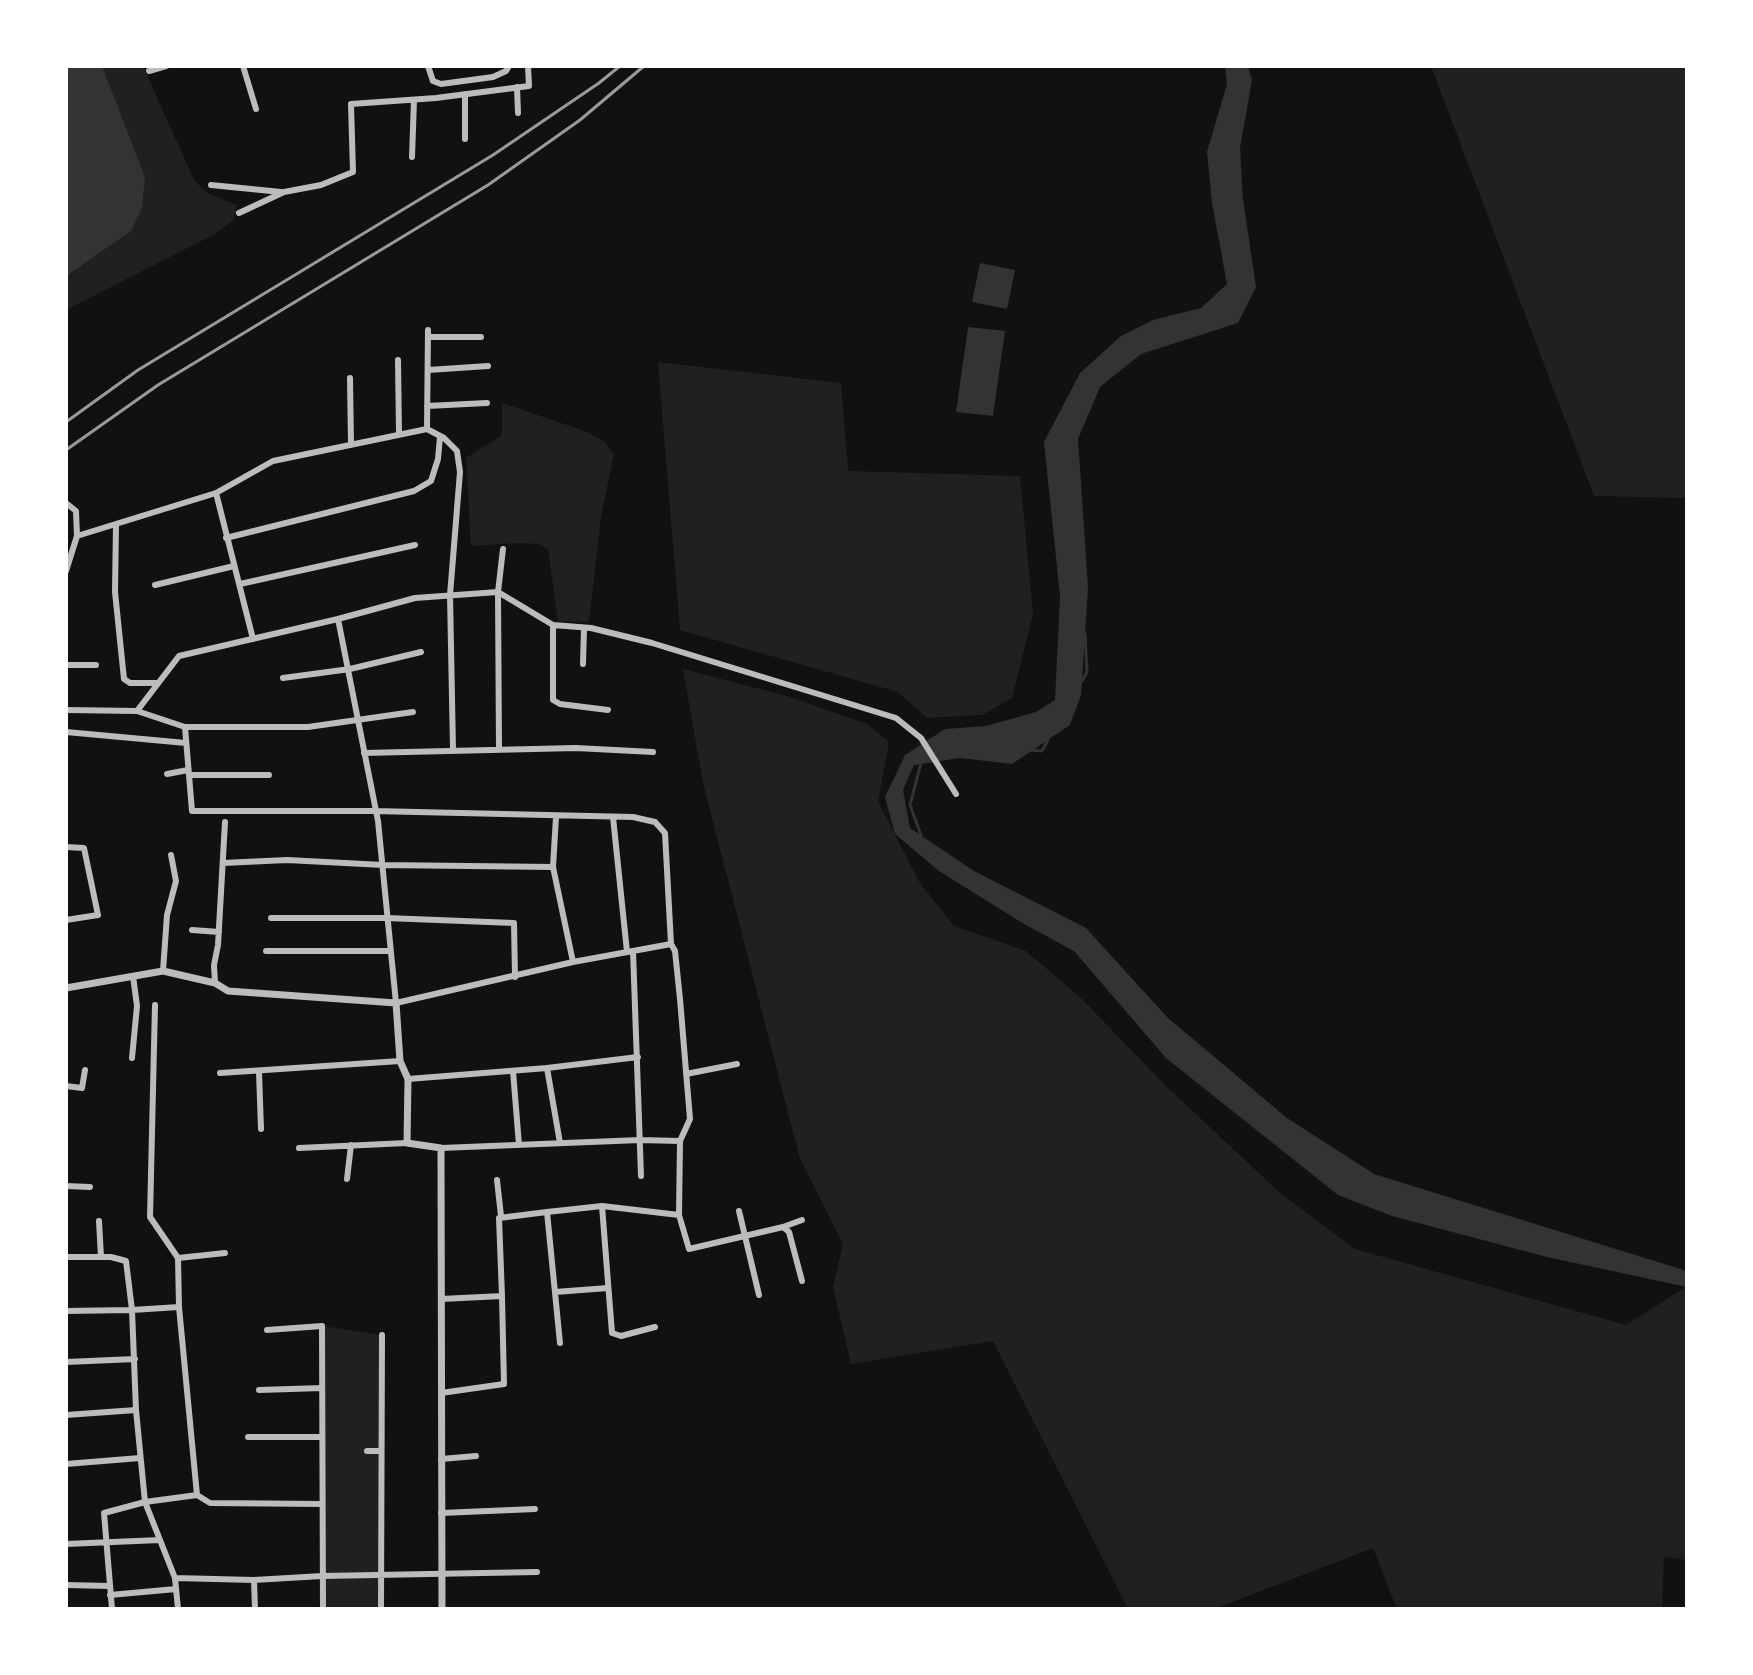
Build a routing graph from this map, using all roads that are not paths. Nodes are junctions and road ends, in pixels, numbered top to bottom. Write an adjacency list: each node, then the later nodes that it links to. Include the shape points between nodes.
1 (166, 66): 6 (street)
2 (243, 66): 10 (street)
3 (428, 66): 4 (street, via 433,81 441,84 493,77)
4 (509, 66)
5 (528, 66): 7 (street, via 529,86)
6 (149, 71)
7 (517, 87): 8 (street); 11 (street)
8 (465, 94): 9 (street); 12 (street)
9 (414, 100): 13 (street); 15 (street, via 351,104 353,172)
10 (256, 109)
11 (518, 113)
12 (465, 139)
13 (412, 157)
14 (211, 185): 15 (street)
15 (284, 192): 16 (street)
16 (239, 213)
17 (481, 337): 20 (street, via 428,333)
18 (398, 360): 25 (street)
19 (488, 366): 20 (street)
20 (428, 370): 23 (street)
21 (350, 378): 27 (street)
22 (487, 403): 23 (street)
23 (427, 406): 24 (street)
24 (427, 429): 25 (street); 26 (street)
25 (399, 434): 27 (street)
26 (440, 437): 32 (street, via 431,481 414,491); 40 (street, via 457,451 460,472)
27 (351, 445): 28 (street, via 273,461)
28 (216, 493): 30 (street); 32 (street)
29 (66, 503): 31 (street, via 76,511)
30 (116, 524): 31 (street); 51 (street, via 115,592 124,679)
31 (77, 536): 36 (street)
32 (226, 538): 35 (street)
33 (415, 545): 37 (street)
34 (503, 549): 39 (street)
35 (234, 566): 37 (street); 38 (street)
36 (66, 571)
37 (240, 584): 44 (street)
38 (155, 585)
39 (498, 592): 40 (street); 42 (street); 60 (street)
40 (450, 595): 41 (street, via 415,598); 61 (street)
41 (338, 619): 44 (street); 49 (street)
42 (553, 625): 43 (street); 53 (street, via 553,700)
43 (584, 628): 46 (street); 67 (street, via 652,643 896,718 921,738)
44 (253, 639): 51 (street, via 179,656)
45 (421, 652): 49 (street)
46 (583, 664)
47 (66, 665): 48 (street)
48 (96, 665)
49 (350, 669): 50 (street); 56 (street)
50 (283, 678)
51 (158, 683): 54 (street)
52 (66, 710): 54 (street)
53 (608, 710)
54 (137, 711): 57 (street)
55 (413, 712): 56 (street)
56 (359, 722): 57 (street); 63 (street)
57 (185, 727): 59 (street)
58 (66, 732): 59 (street)
59 (186, 743): 64 (street)
60 (499, 749): 61 (street); 62 (street)
61 (453, 750): 63 (street)
62 (653, 752)
63 (364, 753): 68 (street)
64 (188, 773): 65 (street); 66 (street); 68 (street, via 192,811)
65 (167, 774)
66 (269, 775)
67 (956, 794)
68 (374, 811): 69 (street); 75 (street)
69 (556, 817): 70 (street); 76 (street)
70 (613, 817): 82 (street, via 645,818 665,833); 85 (street)
71 (225, 822): 74 (street)
72 (66, 847): 79 (street, via 84,848 98,915)
73 (171, 855): 87 (street, via 176,881 167,915)
74 (223, 863): 75 (street); 81 (street)
75 (383, 865): 76 (street); 78 (street)
76 (553, 867): 86 (street)
77 (271, 918): 78 (street)
78 (386, 918): 84 (street); 89 (street, via 514,923)
79 (66, 920)
80 (192, 930): 81 (street)
81 (219, 932): 90 (street)
82 (671, 944): 85 (street); 103 (street)
83 (266, 951): 84 (street)
84 (390, 951): 92 (street)
85 (630, 952): 86 (street); 94 (street)
86 (573, 962): 89 (street)
87 (163, 971): 88 (street); 90 (street)
88 (133, 976): 91 (street); 95 (street, via 137,1006)
89 (515, 977): 92 (street)
90 (215, 983): 92 (street, via 245,993)
91 (66, 988)
92 (396, 1003): 96 (street)
93 (155, 1005): 132 (street, via 150,1217)
94 (638, 1057): 98 (street); 107 (street)
95 (132, 1058)
96 (400, 1061): 101 (street); 104 (street)
97 (737, 1064): 103 (street)
98 (547, 1068): 100 (street); 110 (street)
99 (85, 1070): 105 (street, via 82,1088)
100 (513, 1071): 104 (street); 112 (street)
101 (259, 1072): 102 (street); 106 (street)
102 (220, 1073)
103 (686, 1074): 108 (street, via 690,1119)
104 (408, 1079): 109 (street)
105 (66, 1086)
106 (261, 1129)
107 (640, 1140): 108 (street); 110 (street); 115 (street)
108 (680, 1141): 123 (street)
109 (407, 1143): 111 (street); 114 (street)
110 (560, 1143): 112 (street)
111 (351, 1145): 113 (street); 116 (street)
112 (519, 1145): 114 (street)
113 (299, 1148)
114 (441, 1148): 138 (street)
115 (641, 1176)
116 (347, 1179)
117 (497, 1180): 124 (street)
118 (66, 1186): 119 (street)
119 (90, 1187)
120 (602, 1206): 122 (street); 123 (street); 134 (street)
121 (739, 1211): 128 (street)
122 (547, 1212): 124 (street); 135 (street)
123 (679, 1215): 128 (street, via 689,1249)
124 (501, 1216): 137 (street)
125 (802, 1220): 127 (street)
126 (99, 1221): 131 (street)
127 (783, 1227): 128 (street); 133 (street, via 789,1232)
128 (745, 1237): 136 (street)
129 (225, 1253): 132 (street)
130 (66, 1257): 131 (street)
131 (101, 1257): 140 (street, via 126,1261)
132 (178, 1258): 139 (street)
133 (802, 1281)
134 (608, 1288): 135 (street); 142 (street, via 612,1333 621,1336)
135 (555, 1292): 145 (street)
136 (759, 1295)
137 (502, 1296): 138 (street); 150 (street, via 504,1384)
138 (441, 1299): 150 (street)
139 (179, 1307): 140 (street); 161 (street)
140 (132, 1310): 141 (street); 146 (street)
141 (66, 1311)
142 (655, 1327)
143 (267, 1330): 148 (street, via 322,1326)
144 (382, 1335): 156 (street)
145 (560, 1343)
146 (135, 1359): 147 (street); 151 (street)
147 (66, 1362)
148 (322, 1388): 149 (street); 154 (street)
149 (259, 1390)
150 (441, 1393): 159 (street)
151 (136, 1410): 152 (street); 158 (street)
152 (66, 1415)
153 (248, 1437): 154 (street)
154 (321, 1437): 163 (street)
155 (367, 1451): 156 (street)
156 (381, 1451): 171 (street)
157 (476, 1456): 159 (street)
158 (140, 1458): 160 (street); 162 (street)
159 (441, 1459): 165 (street)
160 (66, 1464)
161 (197, 1495): 162 (street); 163 (street, via 210,1503)
162 (145, 1502): 166 (street); 168 (street, via 104,1513)
163 (321, 1504): 172 (street)
164 (535, 1509): 165 (street)
165 (441, 1513): 170 (street)
166 (160, 1540): 168 (street); 173 (street)
167 (66, 1544): 168 (street)
168 (106, 1544): 176 (street)
169 (537, 1572): 170 (street)
170 (441, 1573): 171 (street); 184 (street)
171 (380, 1575): 172 (street); 183 (street)
172 (322, 1576): 174 (street); 182 (street)
173 (175, 1578): 174 (street); 177 (street)
174 (254, 1580): 181 (street)
175 (66, 1585): 176 (street)
176 (109, 1586): 178 (street)
177 (176, 1589): 178 (street); 180 (street)
178 (110, 1595): 179 (street)
179 (112, 1609)
180 (178, 1609)
181 (255, 1609)
182 (323, 1609)
183 (381, 1609)
184 (442, 1609)

